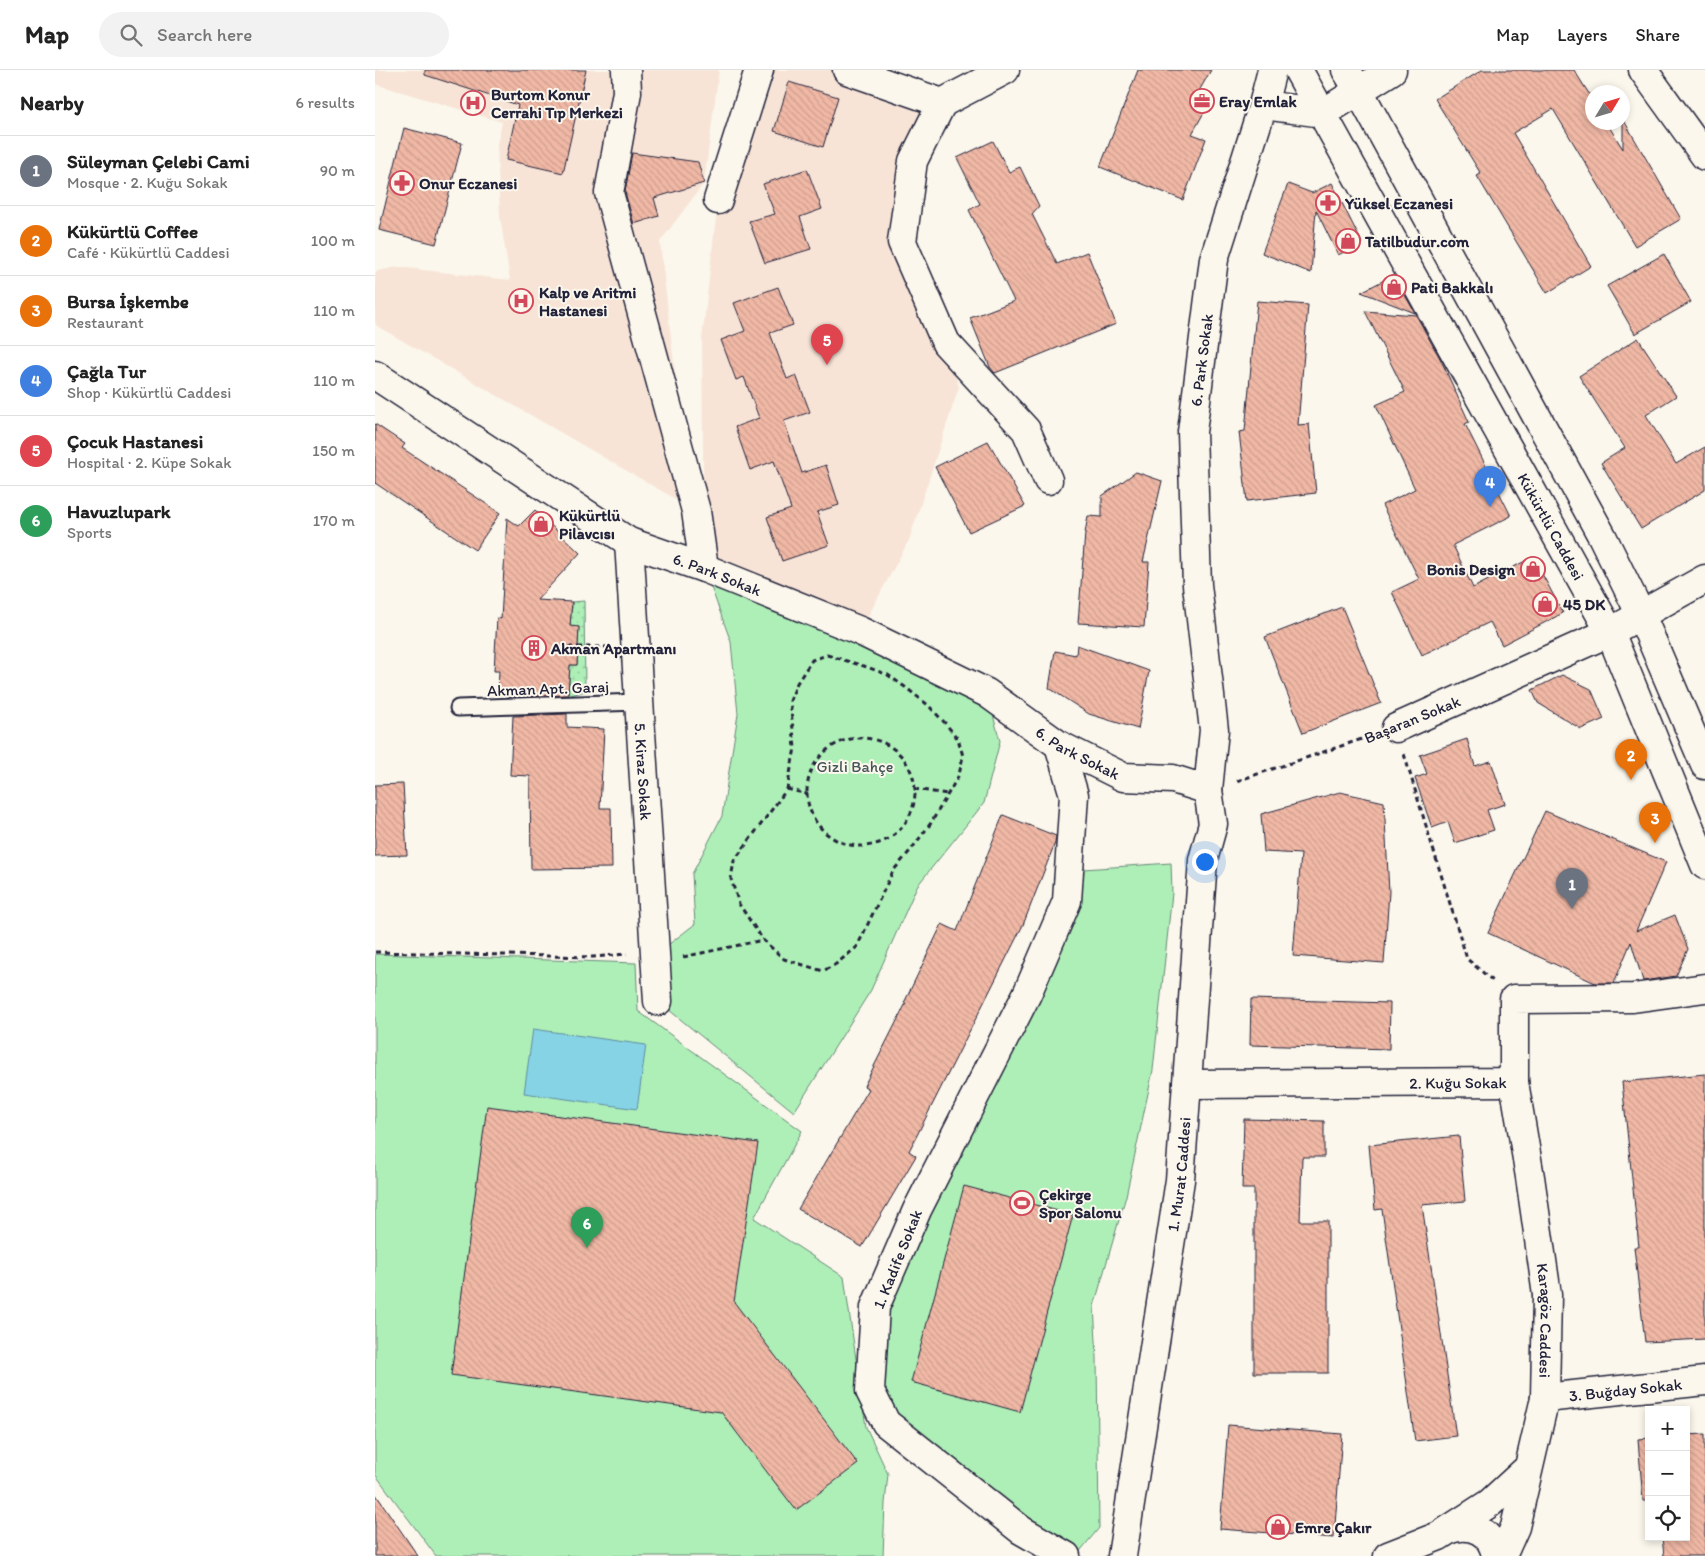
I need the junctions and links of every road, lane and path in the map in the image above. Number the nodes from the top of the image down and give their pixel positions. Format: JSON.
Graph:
{"nodes":[{"id":1,"x":626,"y":70,"type":"edge"},
{"id":2,"x":759,"y":70,"type":"edge"},
{"id":3,"x":847,"y":70,"type":"edge"},
{"id":4,"x":1005,"y":70,"type":"edge"},
{"id":5,"x":1271,"y":70,"type":"edge"},
{"id":6,"x":1298,"y":70,"type":"edge"},
{"id":7,"x":1392,"y":70,"type":"edge"},
{"id":8,"x":1643,"y":70,"type":"edge"},
{"id":9,"x":1353,"y":80,"type":"edge"},
{"id":10,"x":942,"y":104,"type":"junction"},
{"id":11,"x":1263,"y":105,"type":"junction"},
{"id":12,"x":1323,"y":114,"type":"junction"},
{"id":13,"x":1705,"y":156,"type":"edge"},
{"id":14,"x":718,"y":200,"type":"dead end"},
{"id":15,"x":375,"y":375,"type":"edge"},
{"id":16,"x":1047,"y":480,"type":"dead end"},
{"id":17,"x":629,"y":542,"type":"junction"},
{"id":18,"x":704,"y":568,"type":"junction"},
{"id":19,"x":1705,"y":579,"type":"edge"},
{"id":20,"x":1641,"y":615,"type":"junction"},
{"id":21,"x":1610,"y":632,"type":"junction"},
{"id":22,"x":568,"y":647,"type":"dead end"},
{"id":23,"x":584,"y":648,"type":"dead end"},
{"id":24,"x":639,"y":702,"type":"junction"},
{"id":25,"x":458,"y":708,"type":"dead end"},
{"id":26,"x":1396,"y":728,"type":"junction"},
{"id":27,"x":1059,"y":745,"type":"junction"},
{"id":28,"x":1705,"y":765,"type":"edge"},
{"id":29,"x":787,"y":789,"type":"junction"},
{"id":30,"x":914,"y":789,"type":"junction"},
{"id":31,"x":1208,"y":790,"type":"junction"},
{"id":32,"x":807,"y":794,"type":"junction"},
{"id":33,"x":947,"y":794,"type":"junction"},
{"id":34,"x":1705,"y":865,"type":"edge"},
{"id":35,"x":763,"y":940,"type":"junction"},
{"id":36,"x":375,"y":952,"type":"edge"},
{"id":37,"x":655,"y":957,"type":"junction"},
{"id":38,"x":1705,"y":988,"type":"edge"},
{"id":39,"x":1513,"y":999,"type":"junction"},
{"id":40,"x":658,"y":1001,"type":"dead end"},
{"id":41,"x":1513,"y":1082,"type":"junction"},
{"id":42,"x":1187,"y":1084,"type":"junction"},
{"id":43,"x":1705,"y":1381,"type":"edge"},
{"id":44,"x":1545,"y":1398,"type":"junction"},
{"id":45,"x":1527,"y":1469,"type":"junction"},
{"id":46,"x":1439,"y":1540,"type":"edge"},
{"id":47,"x":1066,"y":1556,"type":"edge"},
{"id":48,"x":1122,"y":1556,"type":"edge"},
{"id":49,"x":1388,"y":1556,"type":"edge"},
{"id":50,"x":1496,"y":1556,"type":"edge"},
{"id":51,"x":1502,"y":1556,"type":"edge"}],
"edges":[{"from":1,"to":18,"type":"street"},
{"from":2,"to":14,"type":"street"},
{"from":3,"to":10,"type":"street"},
{"from":4,"to":10,"type":"street"},
{"from":5,"to":11,"type":"street","name":"6. Park Sokak"},
{"from":6,"to":12,"type":"street","name":"Kükürtlü Caddesi"},
{"from":7,"to":9,"type":"street"},
{"from":8,"to":13,"type":"street"},
{"from":9,"to":12,"type":"street"},
{"from":9,"to":20,"type":"street"},
{"from":10,"to":16,"type":"street"},
{"from":11,"to":12,"type":"street"},
{"from":11,"to":31,"type":"street","name":"6. Park Sokak"},
{"from":12,"to":21,"type":"street","name":"Kükürtlü Caddesi"},
{"from":15,"to":17,"type":"street","name":"6. Park Sokak"},
{"from":17,"to":18,"type":"street","name":"6. Park Sokak"},
{"from":17,"to":24,"type":"street","name":"5. Kiraz Sokak"},
{"from":18,"to":27,"type":"street","name":"6. Park Sokak"},
{"from":19,"to":20,"type":"street","name":"Başaran Sokak"},
{"from":20,"to":21,"type":"street","name":"Başaran Sokak"},
{"from":20,"to":28,"type":"street"},
{"from":21,"to":26,"type":"street","name":"Başaran Sokak"},
{"from":21,"to":34,"type":"street","name":"Kükürtlü Caddesi"},
{"from":22,"to":23,"type":"path"},
{"from":24,"to":25,"type":"lane","name":"Akman Apt. Garaj"},
{"from":24,"to":37,"type":"street","name":"5. Kiraz Sokak"},
{"from":26,"to":31,"type":"path","name":"Başaran Sokak"},
{"from":26,"to":39,"type":"path"},
{"from":27,"to":31,"type":"street","name":"6. Park Sokak"},
{"from":27,"to":47,"type":"street","name":"1. Kadife Sokak"},
{"from":29,"to":32,"type":"path"},
{"from":29,"to":33,"type":"path"},
{"from":29,"to":35,"type":"path"},
{"from":30,"to":32,"type":"path"},
{"from":30,"to":32,"type":"path"},
{"from":30,"to":33,"type":"path"},
{"from":31,"to":42,"type":"street","name":"1. Murat Caddesi"},
{"from":33,"to":35,"type":"path"},
{"from":35,"to":37,"type":"path"},
{"from":36,"to":37,"type":"path"},
{"from":37,"to":40,"type":"street","name":"5. Kiraz Sokak"},
{"from":38,"to":39,"type":"street"},
{"from":39,"to":41,"type":"street","name":"2. Kuğu Sokak"},
{"from":41,"to":42,"type":"street","name":"2. Kuğu Sokak"},
{"from":41,"to":44,"type":"street","name":"Karagöz Caddesi"},
{"from":42,"to":48,"type":"street","name":"1. Murat Caddesi"},
{"from":43,"to":44,"type":"street","name":"3. Buğday Sokak"},
{"from":44,"to":45,"type":"street","name":"Karagöz Caddesi"},
{"from":45,"to":46,"type":"street"},
{"from":45,"to":51,"type":"street","name":"Karagöz Caddesi"},
{"from":46,"to":49,"type":"street"},
{"from":46,"to":50,"type":"street"}]}
